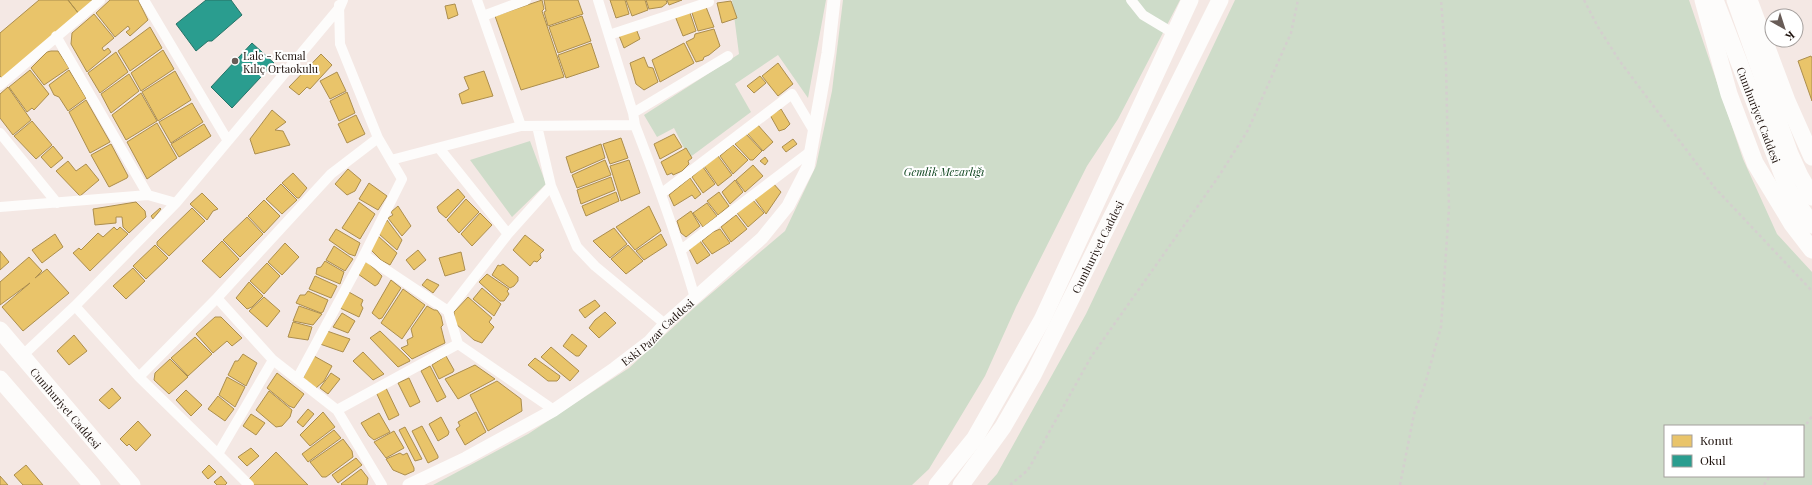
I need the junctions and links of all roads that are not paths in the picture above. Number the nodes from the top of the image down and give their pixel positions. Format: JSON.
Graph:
{"nodes":[{"id":1,"x":100,"y":0,"type":"edge"},
{"id":2,"x":144,"y":0,"type":"edge"},
{"id":3,"x":477,"y":0,"type":"edge"},
{"id":4,"x":526,"y":0,"type":"edge"},
{"id":5,"x":598,"y":0,"type":"edge"},
{"id":6,"x":708,"y":0,"type":"edge"},
{"id":7,"x":834,"y":0,"type":"edge"},
{"id":8,"x":1131,"y":0,"type":"edge"},
{"id":9,"x":1190,"y":0,"type":"edge"},
{"id":10,"x":1220,"y":0,"type":"edge"},
{"id":11,"x":1703,"y":0,"type":"edge"},
{"id":12,"x":1715,"y":0,"type":"edge"},
{"id":13,"x":1735,"y":0,"type":"edge"},
{"id":14,"x":1749,"y":0,"type":"edge"},
{"id":15,"x":340,"y":2,"type":"edge"},
{"id":16,"x":483,"y":16,"type":"junction"},
{"id":17,"x":1173,"y":34,"type":"junction"},
{"id":18,"x":609,"y":35,"type":"junction"},
{"id":19,"x":56,"y":36,"type":"junction"},
{"id":20,"x":728,"y":56,"type":"dead end"},
{"id":21,"x":0,"y":85,"type":"edge"},
{"id":22,"x":633,"y":113,"type":"junction"},
{"id":23,"x":635,"y":125,"type":"junction"},
{"id":24,"x":521,"y":126,"type":"junction"},
{"id":25,"x":537,"y":126,"type":"junction"},
{"id":26,"x":814,"y":131,"type":"junction"},
{"id":27,"x":0,"y":134,"type":"edge"},
{"id":28,"x":378,"y":138,"type":"junction"},
{"id":29,"x":228,"y":141,"type":"junction"},
{"id":30,"x":439,"y":148,"type":"junction"},
{"id":31,"x":811,"y":151,"type":"junction"},
{"id":32,"x":1812,"y":157,"type":"edge"},
{"id":33,"x":392,"y":160,"type":"junction"},
{"id":34,"x":551,"y":186,"type":"junction"},
{"id":35,"x":662,"y":193,"type":"junction"},
{"id":36,"x":148,"y":195,"type":"junction"},
{"id":37,"x":1812,"y":197,"type":"edge"},
{"id":38,"x":56,"y":203,"type":"junction"},
{"id":39,"x":176,"y":203,"type":"junction"},
{"id":40,"x":0,"y":207,"type":"edge"},
{"id":41,"x":1812,"y":226,"type":"edge"},
{"id":42,"x":508,"y":234,"type":"junction"},
{"id":43,"x":681,"y":250,"type":"junction"},
{"id":44,"x":1812,"y":250,"type":"edge"},
{"id":45,"x":364,"y":255,"type":"junction"},
{"id":46,"x":217,"y":298,"type":"junction"},
{"id":47,"x":695,"y":298,"type":"junction"},
{"id":48,"x":75,"y":306,"type":"junction"},
{"id":49,"x":448,"y":310,"type":"junction"},
{"id":50,"x":665,"y":324,"type":"junction"},
{"id":51,"x":0,"y":330,"type":"edge"},
{"id":52,"x":458,"y":344,"type":"junction"},
{"id":53,"x":22,"y":356,"type":"junction"},
{"id":54,"x":273,"y":360,"type":"junction"},
{"id":55,"x":139,"y":377,"type":"junction"},
{"id":56,"x":0,"y":379,"type":"edge"},
{"id":57,"x":297,"y":380,"type":"junction"},
{"id":58,"x":337,"y":410,"type":"junction"},
{"id":59,"x":554,"y":410,"type":"junction"},
{"id":60,"x":218,"y":454,"type":"junction"},
{"id":61,"x":92,"y":485,"type":"edge"},
{"id":62,"x":132,"y":485,"type":"edge"},
{"id":63,"x":249,"y":485,"type":"edge"},
{"id":64,"x":382,"y":485,"type":"edge"},
{"id":65,"x":409,"y":485,"type":"edge"},
{"id":66,"x":937,"y":485,"type":"edge"},
{"id":67,"x":961,"y":485,"type":"edge"}],
"edges":[{"from":1,"to":19,"type":"street"},
{"from":2,"to":29,"type":"street"},
{"from":3,"to":16,"type":"street"},
{"from":4,"to":16,"type":"street"},
{"from":5,"to":18,"type":"street","name":"Eski Pazar Caddesi"},
{"from":6,"to":18,"type":"street"},
{"from":7,"to":26,"type":"street"},
{"from":8,"to":17,"type":"street"},
{"from":9,"to":17,"type":"main road","name":"Cumhuriyet Caddesi"},
{"from":10,"to":67,"type":"main road","name":"Cumhuriyet Caddesi"},
{"from":11,"to":44,"type":"main road"},
{"from":12,"to":41,"type":"main road","name":"Cumhuriyet Caddesi"},
{"from":13,"to":37,"type":"main road","name":"Cumhuriyet Caddesi"},
{"from":14,"to":32,"type":"main road"},
{"from":15,"to":28,"type":"street"},
{"from":15,"to":29,"type":"street"},
{"from":16,"to":24,"type":"street"},
{"from":17,"to":66,"type":"main road","name":"Cumhuriyet Caddesi"},
{"from":18,"to":22,"type":"street","name":"Eski Pazar Caddesi"},
{"from":19,"to":21,"type":"street"},
{"from":19,"to":36,"type":"street"},
{"from":20,"to":22,"type":"street"},
{"from":22,"to":23,"type":"street","name":"Eski Pazar Caddesi"},
{"from":23,"to":25,"type":"street"},
{"from":23,"to":35,"type":"street","name":"Eski Pazar Caddesi"},
{"from":24,"to":25,"type":"street"},
{"from":24,"to":30,"type":"street"},
{"from":25,"to":34,"type":"street"},
{"from":26,"to":31,"type":"street"},
{"from":26,"to":35,"type":"street"},
{"from":27,"to":38,"type":"street"},
{"from":28,"to":33,"type":"street"},
{"from":28,"to":46,"type":"street"},
{"from":29,"to":39,"type":"street"},
{"from":30,"to":33,"type":"street"},
{"from":30,"to":42,"type":"street"},
{"from":31,"to":43,"type":"street"},
{"from":31,"to":47,"type":"street"},
{"from":33,"to":45,"type":"street"},
{"from":34,"to":42,"type":"street"},
{"from":34,"to":50,"type":"street"},
{"from":35,"to":43,"type":"street","name":"Eski Pazar Caddesi"},
{"from":36,"to":38,"type":"street"},
{"from":36,"to":39,"type":"street"},
{"from":38,"to":40,"type":"street"},
{"from":39,"to":48,"type":"street"},
{"from":42,"to":49,"type":"street"},
{"from":43,"to":47,"type":"street","name":"Eski Pazar Caddesi"},
{"from":45,"to":49,"type":"street"},
{"from":45,"to":57,"type":"street"},
{"from":46,"to":54,"type":"street"},
{"from":46,"to":55,"type":"street"},
{"from":47,"to":50,"type":"street","name":"Eski Pazar Caddesi"},
{"from":48,"to":53,"type":"street"},
{"from":48,"to":55,"type":"street"},
{"from":49,"to":52,"type":"street"},
{"from":50,"to":59,"type":"street","name":"Eski Pazar Caddesi"},
{"from":51,"to":53,"type":"main road","name":"Cumhuriyet Caddesi"},
{"from":52,"to":58,"type":"street"},
{"from":52,"to":59,"type":"street"},
{"from":53,"to":62,"type":"main road","name":"Cumhuriyet Caddesi"},
{"from":54,"to":57,"type":"street"},
{"from":54,"to":60,"type":"street"},
{"from":55,"to":60,"type":"street"},
{"from":56,"to":61,"type":"main road"},
{"from":57,"to":58,"type":"street"},
{"from":58,"to":64,"type":"street"},
{"from":59,"to":65,"type":"street","name":"Eski Pazar Caddesi"},
{"from":60,"to":63,"type":"street"}]}
